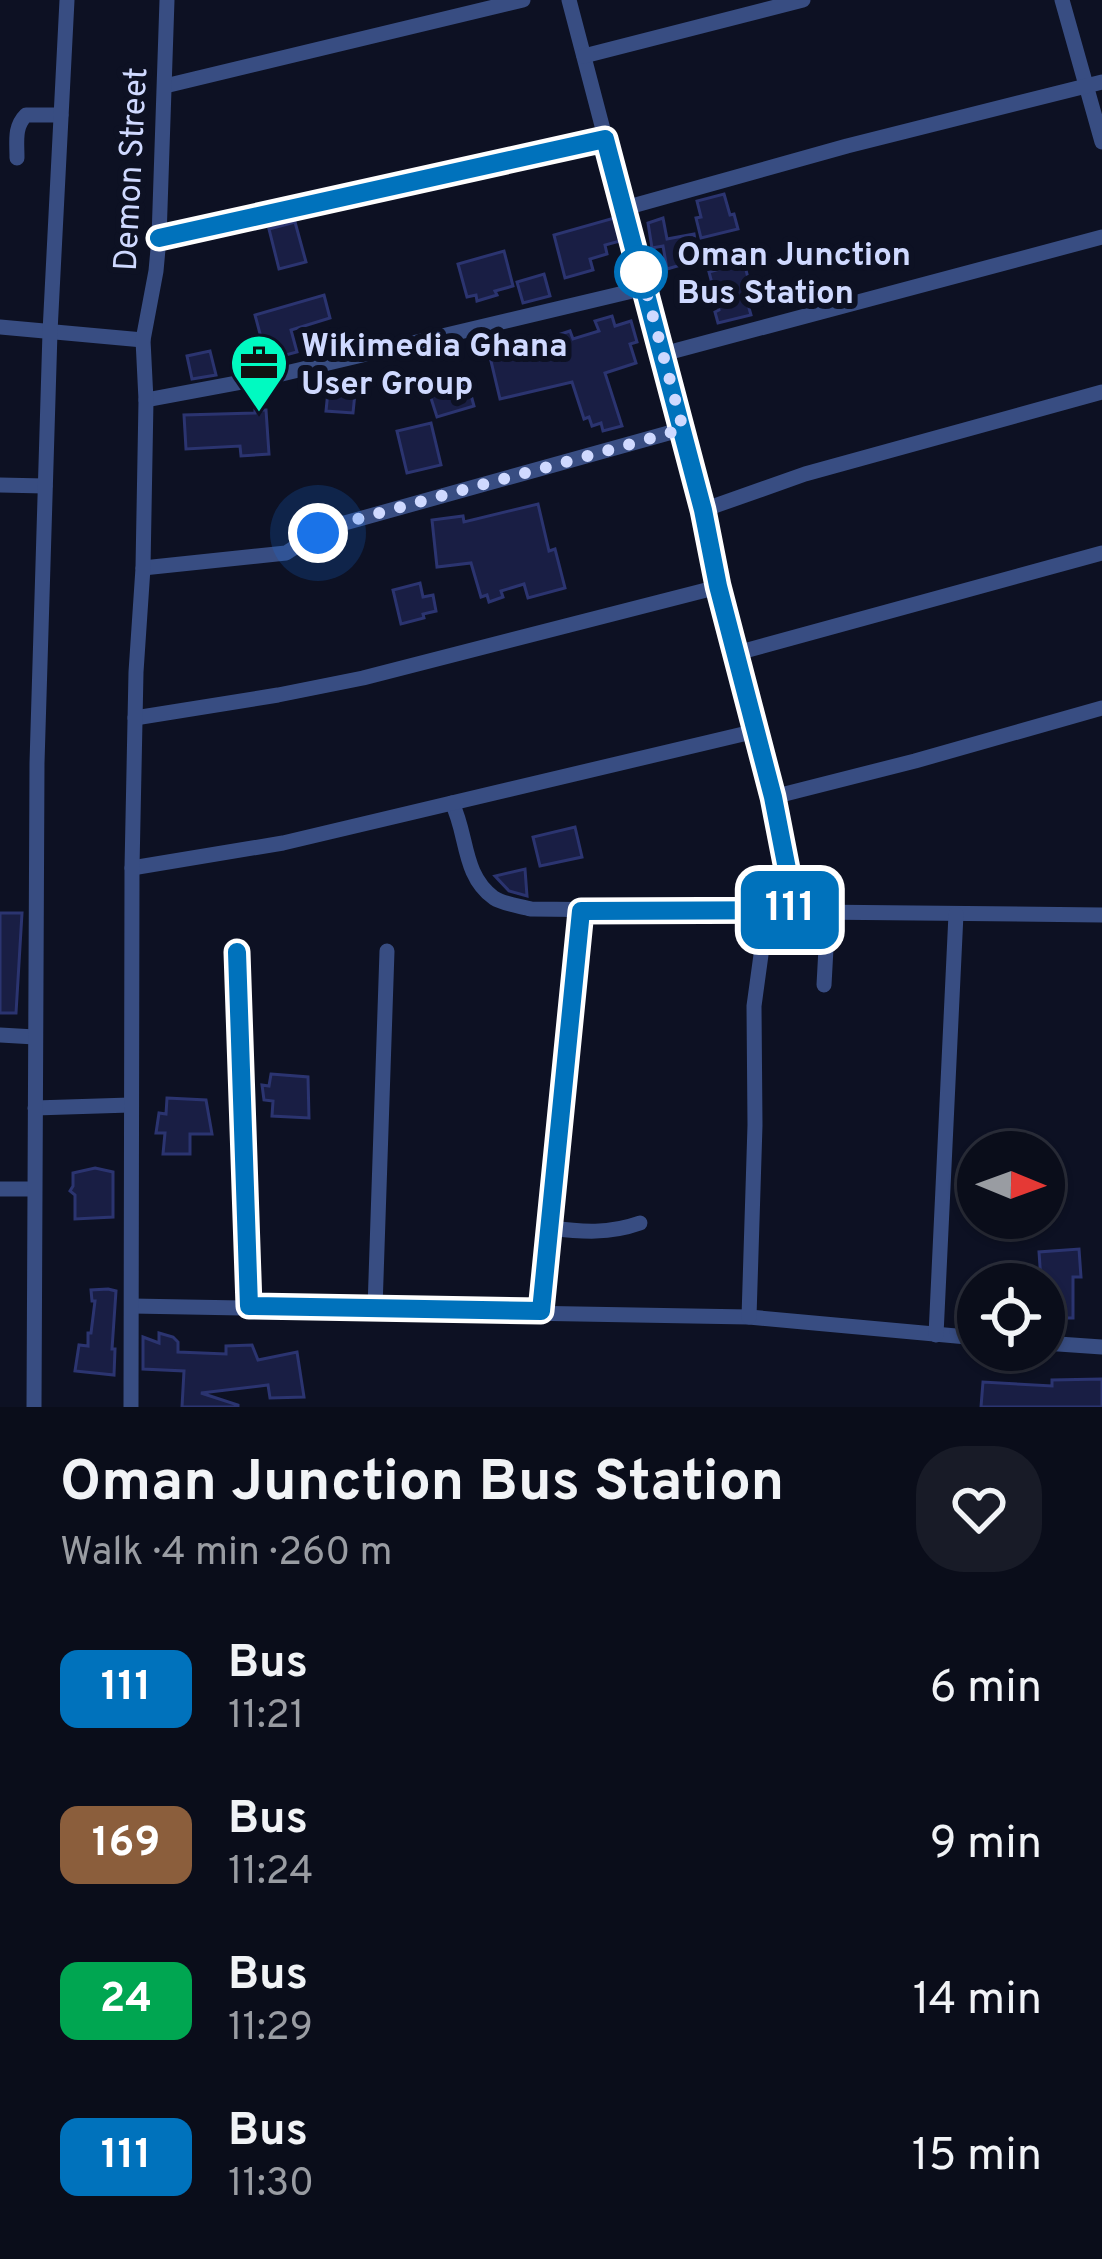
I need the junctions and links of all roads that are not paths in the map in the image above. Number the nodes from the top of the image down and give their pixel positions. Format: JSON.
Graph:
{"nodes":[{"id":1,"x":67,"y":0,"type":"edge"},
{"id":2,"x":167,"y":0,"type":"edge"},
{"id":3,"x":523,"y":0,"type":"edge"},
{"id":4,"x":568,"y":0,"type":"edge"},
{"id":5,"x":803,"y":0,"type":"edge"},
{"id":6,"x":1062,"y":0,"type":"edge"},
{"id":7,"x":584,"y":56,"type":"junction"},
{"id":8,"x":1094,"y":84,"type":"edge"},
{"id":9,"x":165,"y":86,"type":"junction"},
{"id":10,"x":61,"y":115,"type":"junction"},
{"id":11,"x":605,"y":139,"type":"junction"},
{"id":12,"x":1102,"y":142,"type":"edge"},
{"id":13,"x":17,"y":158,"type":"dead end"},
{"id":14,"x":625,"y":208,"type":"junction"},
{"id":15,"x":1102,"y":237,"type":"edge"},
{"id":16,"x":159,"y":238,"type":"junction"},
{"id":17,"x":645,"y":288,"type":"junction"},
{"id":18,"x":0,"y":327,"type":"edge"},
{"id":19,"x":50,"y":332,"type":"junction"},
{"id":20,"x":143,"y":340,"type":"junction"},
{"id":21,"x":662,"y":354,"type":"junction"},
{"id":22,"x":1102,"y":392,"type":"edge"},
{"id":23,"x":146,"y":400,"type":"junction"},
{"id":24,"x":683,"y":429,"type":"junction"},
{"id":25,"x":0,"y":485,"type":"edge"},
{"id":26,"x":45,"y":486,"type":"junction"},
{"id":27,"x":703,"y":510,"type":"junction"},
{"id":28,"x":1102,"y":554,"type":"edge"},
{"id":29,"x":143,"y":568,"type":"junction"},
{"id":30,"x":718,"y":586,"type":"junction"},
{"id":31,"x":737,"y":653,"type":"junction"},
{"id":32,"x":1102,"y":708,"type":"edge"},
{"id":33,"x":135,"y":718,"type":"junction"},
{"id":34,"x":755,"y":731,"type":"junction"},
{"id":35,"x":773,"y":797,"type":"junction"},
{"id":36,"x":452,"y":803,"type":"junction"},
{"id":37,"x":131,"y":868,"type":"junction"},
{"id":38,"x":795,"y":910,"type":"junction"},
{"id":39,"x":581,"y":911,"type":"junction"},
{"id":40,"x":767,"y":911,"type":"junction"},
{"id":41,"x":828,"y":911,"type":"junction"},
{"id":42,"x":956,"y":914,"type":"junction"},
{"id":43,"x":1102,"y":915,"type":"edge"},
{"id":44,"x":387,"y":951,"type":"dead end"},
{"id":45,"x":237,"y":952,"type":"dead end"},
{"id":46,"x":824,"y":985,"type":"dead end"},
{"id":47,"x":0,"y":1035,"type":"edge"},
{"id":48,"x":35,"y":1037,"type":"junction"},
{"id":49,"x":130,"y":1105,"type":"junction"},
{"id":50,"x":34,"y":1108,"type":"junction"},
{"id":51,"x":0,"y":1189,"type":"edge"},
{"id":52,"x":34,"y":1189,"type":"junction"},
{"id":53,"x":640,"y":1223,"type":"dead end"},
{"id":54,"x":550,"y":1228,"type":"junction"},
{"id":55,"x":132,"y":1306,"type":"junction"},
{"id":56,"x":249,"y":1306,"type":"junction"},
{"id":57,"x":375,"y":1308,"type":"junction"},
{"id":58,"x":541,"y":1311,"type":"junction"},
{"id":59,"x":749,"y":1317,"type":"junction"},
{"id":60,"x":936,"y":1335,"type":"junction"},
{"id":61,"x":957,"y":1336,"type":"edge"},
{"id":62,"x":1065,"y":1344,"type":"edge"},
{"id":63,"x":1102,"y":1347,"type":"edge"},
{"id":64,"x":34,"y":1407,"type":"edge"},
{"id":65,"x":131,"y":1407,"type":"edge"}],
"edges":[{"from":1,"to":10,"type":"street"},
{"from":2,"to":9,"type":"street","name":"Demon Street"},
{"from":3,"to":9,"type":"street"},
{"from":4,"to":7,"type":"street"},
{"from":5,"to":7,"type":"street"},
{"from":6,"to":8,"type":"street"},
{"from":7,"to":11,"type":"street"},
{"from":8,"to":12,"type":"street"},
{"from":8,"to":14,"type":"street"},
{"from":9,"to":16,"type":"street","name":"Demon Street"},
{"from":10,"to":13,"type":"street"},
{"from":10,"to":19,"type":"street"},
{"from":11,"to":14,"type":"street"},
{"from":11,"to":16,"type":"street"},
{"from":14,"to":17,"type":"street"},
{"from":15,"to":21,"type":"street"},
{"from":16,"to":20,"type":"street","name":"Demon Street"},
{"from":17,"to":21,"type":"street"},
{"from":17,"to":23,"type":"street"},
{"from":18,"to":19,"type":"street"},
{"from":19,"to":20,"type":"street"},
{"from":19,"to":26,"type":"street"},
{"from":20,"to":23,"type":"street","name":"Demon Street"},
{"from":21,"to":24,"type":"street"},
{"from":22,"to":27,"type":"street"},
{"from":23,"to":29,"type":"street","name":"Demon Street"},
{"from":24,"to":27,"type":"street"},
{"from":24,"to":29,"type":"street"},
{"from":25,"to":26,"type":"street"},
{"from":26,"to":48,"type":"street"},
{"from":27,"to":30,"type":"street"},
{"from":28,"to":31,"type":"street"},
{"from":29,"to":33,"type":"street","name":"Demon Street"},
{"from":30,"to":31,"type":"street"},
{"from":30,"to":33,"type":"street"},
{"from":31,"to":34,"type":"street"},
{"from":32,"to":35,"type":"street"},
{"from":33,"to":37,"type":"street","name":"Demon Street"},
{"from":34,"to":35,"type":"street"},
{"from":34,"to":36,"type":"street"},
{"from":35,"to":38,"type":"street"},
{"from":36,"to":37,"type":"street"},
{"from":36,"to":39,"type":"street"},
{"from":37,"to":49,"type":"street","name":"Demon Street"},
{"from":38,"to":40,"type":"street"},
{"from":38,"to":41,"type":"street"},
{"from":39,"to":40,"type":"street"},
{"from":39,"to":54,"type":"street"},
{"from":40,"to":59,"type":"street"},
{"from":41,"to":42,"type":"street"},
{"from":41,"to":46,"type":"street"},
{"from":42,"to":43,"type":"street"},
{"from":42,"to":60,"type":"street"},
{"from":44,"to":57,"type":"street"},
{"from":45,"to":56,"type":"street"},
{"from":47,"to":48,"type":"street"},
{"from":48,"to":50,"type":"street"},
{"from":49,"to":50,"type":"street"},
{"from":49,"to":55,"type":"street","name":"Demon Street"},
{"from":50,"to":52,"type":"street"},
{"from":51,"to":52,"type":"street"},
{"from":52,"to":64,"type":"street"},
{"from":53,"to":54,"type":"street"},
{"from":54,"to":58,"type":"street"},
{"from":55,"to":56,"type":"street"},
{"from":55,"to":65,"type":"street","name":"Demon Street"},
{"from":56,"to":57,"type":"street"},
{"from":57,"to":58,"type":"street"},
{"from":58,"to":59,"type":"street"},
{"from":59,"to":60,"type":"street"},
{"from":60,"to":61,"type":"street"},
{"from":62,"to":63,"type":"street"}]}
